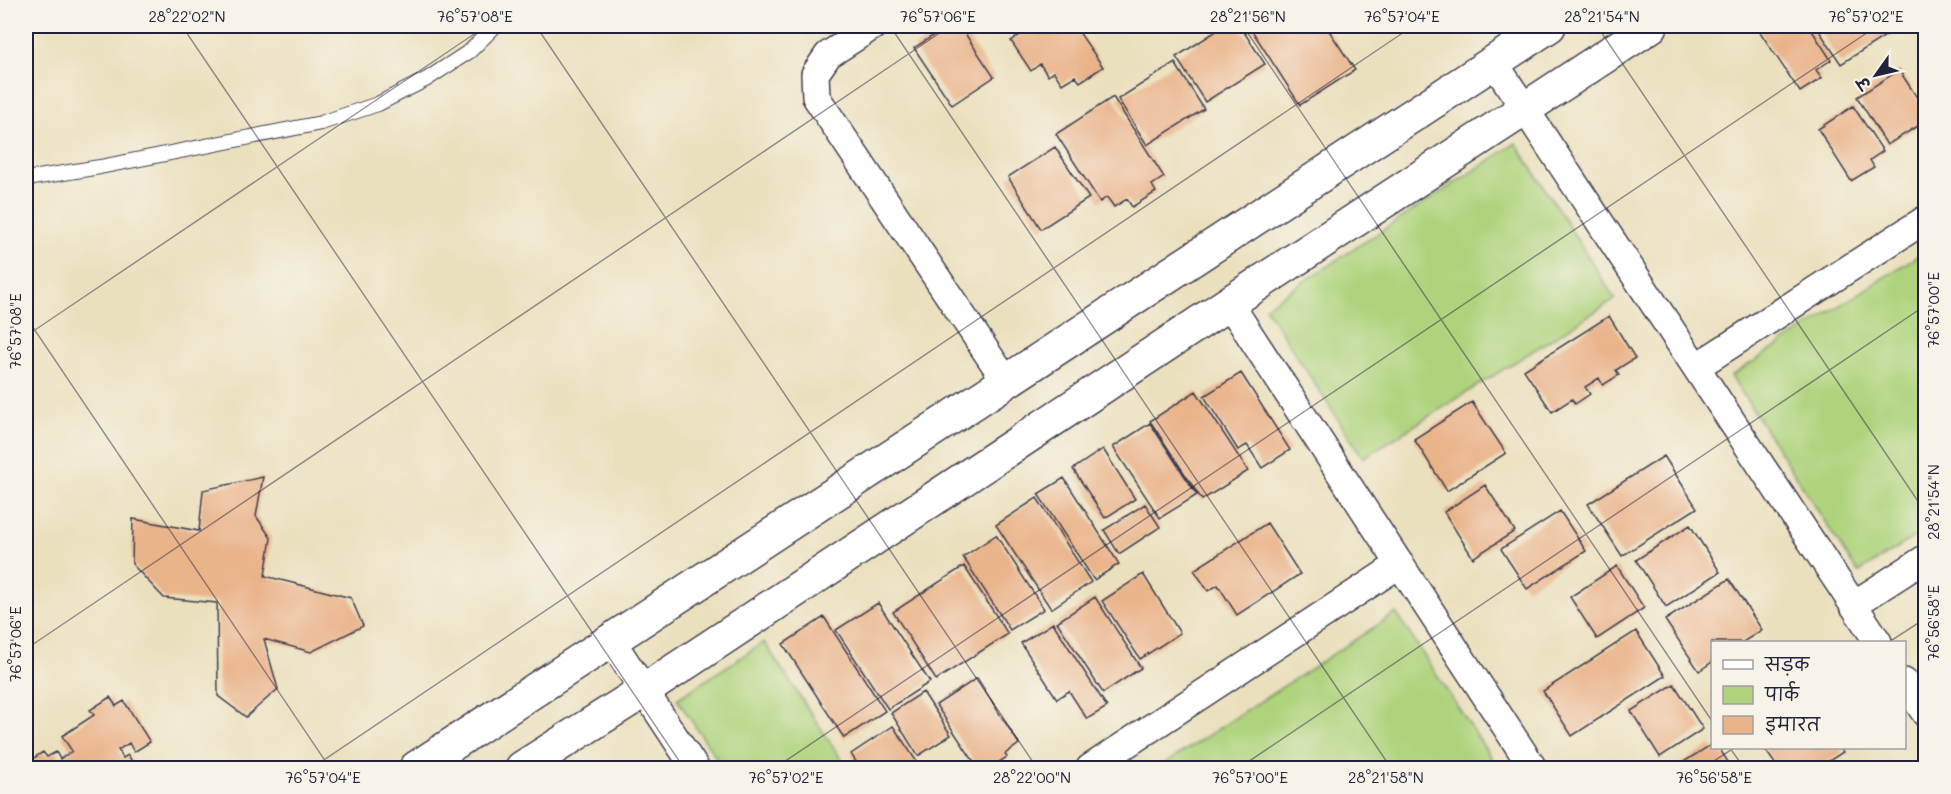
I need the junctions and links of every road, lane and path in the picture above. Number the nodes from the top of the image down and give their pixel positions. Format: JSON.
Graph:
{"nodes":[{"id":1,"x":495,"y":26,"type":"edge"},
{"id":2,"x":873,"y":26,"type":"edge"},
{"id":3,"x":1548,"y":26,"type":"edge"},
{"id":4,"x":1651,"y":26,"type":"edge"},
{"id":5,"x":1493,"y":61,"type":"junction"},
{"id":6,"x":1525,"y":108,"type":"junction"},
{"id":7,"x":26,"y":180,"type":"edge"},
{"id":8,"x":1926,"y":219,"type":"edge"},
{"id":9,"x":1229,"y":303,"type":"junction"},
{"id":10,"x":1696,"y":366,"type":"junction"},
{"id":11,"x":1006,"y":381,"type":"junction"},
{"id":12,"x":1926,"y":558,"type":"edge"},
{"id":13,"x":1400,"y":564,"type":"junction"},
{"id":14,"x":1853,"y":605,"type":"junction"},
{"id":15,"x":611,"y":640,"type":"junction"},
{"id":16,"x":1877,"y":641,"type":"edge"},
{"id":17,"x":1906,"y":684,"type":"edge"},
{"id":18,"x":645,"y":690,"type":"junction"},
{"id":19,"x":1926,"y":714,"type":"edge"},
{"id":20,"x":416,"y":768,"type":"edge"},
{"id":21,"x":522,"y":768,"type":"edge"},
{"id":22,"x":695,"y":768,"type":"edge"},
{"id":23,"x":1090,"y":768,"type":"edge"},
{"id":24,"x":1533,"y":768,"type":"edge"}],
"edges":[{"from":1,"to":7,"type":"lane"},
{"from":2,"to":11,"type":"street"},
{"from":3,"to":5,"type":"street"},
{"from":4,"to":6,"type":"street"},
{"from":5,"to":6,"type":"street"},
{"from":5,"to":11,"type":"street"},
{"from":6,"to":9,"type":"street"},
{"from":6,"to":10,"type":"street"},
{"from":8,"to":10,"type":"street"},
{"from":9,"to":13,"type":"street"},
{"from":9,"to":18,"type":"street"},
{"from":10,"to":14,"type":"street"},
{"from":11,"to":15,"type":"street"},
{"from":12,"to":14,"type":"street"},
{"from":13,"to":23,"type":"street"},
{"from":13,"to":24,"type":"street"},
{"from":14,"to":16,"type":"street"},
{"from":15,"to":18,"type":"street"},
{"from":15,"to":20,"type":"street"},
{"from":17,"to":19,"type":"street"},
{"from":18,"to":21,"type":"street"},
{"from":18,"to":22,"type":"street"}]}
